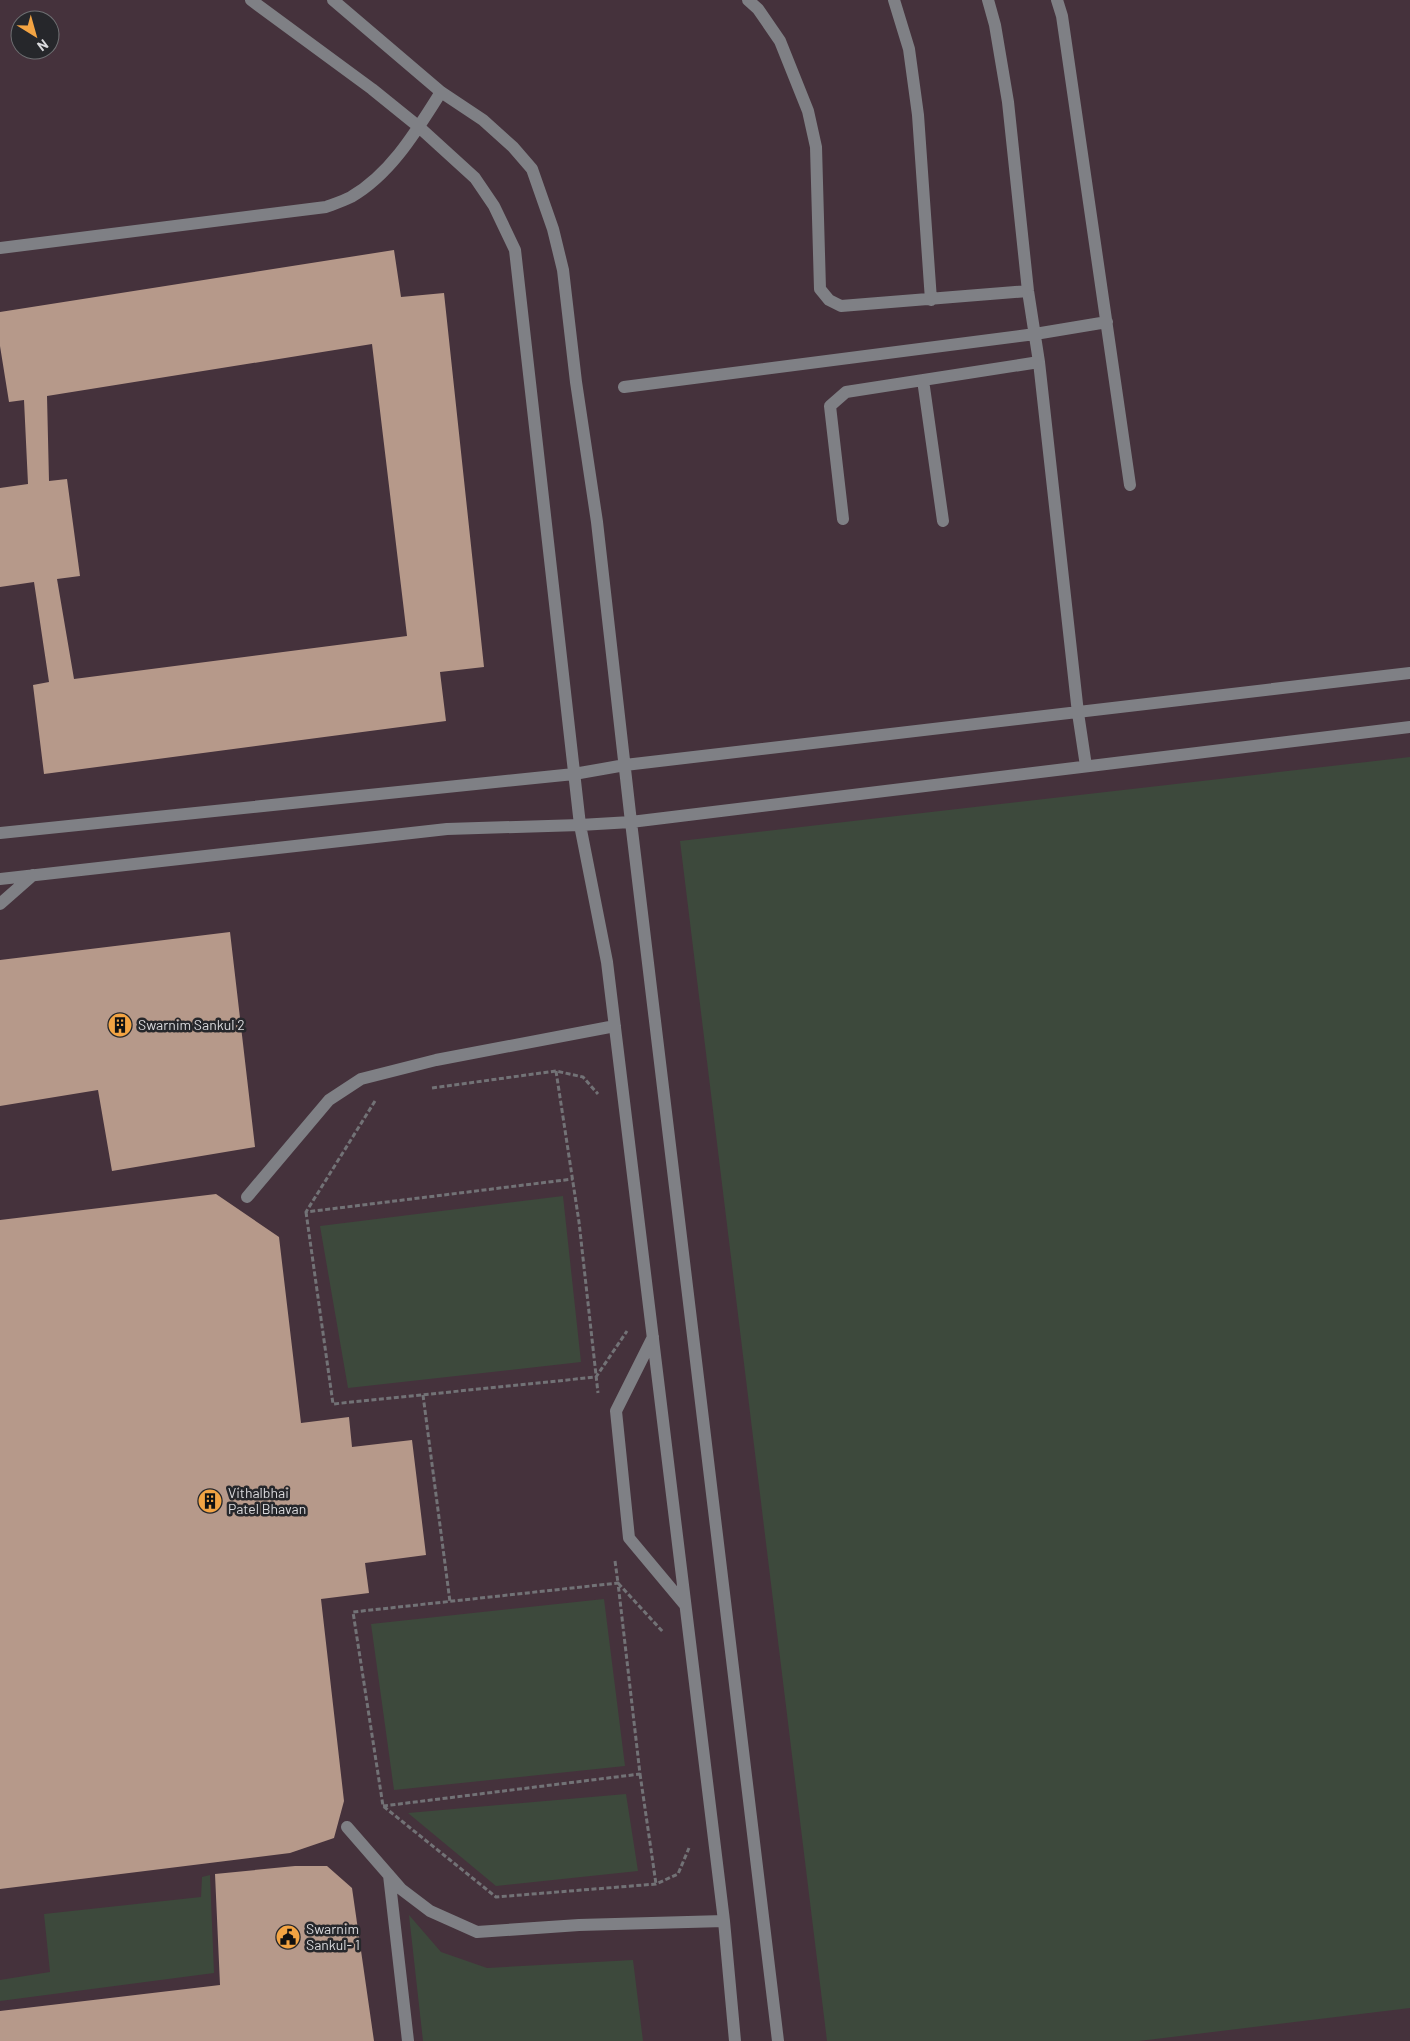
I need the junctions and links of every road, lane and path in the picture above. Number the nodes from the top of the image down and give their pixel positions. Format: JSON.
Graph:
{"nodes":[{"id":1,"x":251,"y":0,"type":"edge"},
{"id":2,"x":332,"y":0,"type":"edge"},
{"id":3,"x":748,"y":0,"type":"edge"},
{"id":4,"x":894,"y":0,"type":"edge"},
{"id":5,"x":988,"y":0,"type":"edge"},
{"id":6,"x":1057,"y":0,"type":"edge"},
{"id":7,"x":441,"y":92,"type":"junction"},
{"id":8,"x":419,"y":127,"type":"junction"},
{"id":9,"x":0,"y":248,"type":"edge"},
{"id":10,"x":1028,"y":291,"type":"junction"},
{"id":11,"x":931,"y":300,"type":"junction"},
{"id":12,"x":1107,"y":322,"type":"junction"},
{"id":13,"x":1035,"y":334,"type":"junction"},
{"id":14,"x":1039,"y":362,"type":"junction"},
{"id":15,"x":923,"y":380,"type":"junction"},
{"id":16,"x":624,"y":387,"type":"dead end"},
{"id":17,"x":1130,"y":485,"type":"dead end"},
{"id":18,"x":843,"y":519,"type":"dead end"},
{"id":19,"x":943,"y":521,"type":"dead end"},
{"id":20,"x":1410,"y":673,"type":"edge"},
{"id":21,"x":1078,"y":713,"type":"junction"},
{"id":22,"x":1410,"y":727,"type":"edge"},
{"id":23,"x":625,"y":766,"type":"junction"},
{"id":24,"x":1086,"y":766,"type":"junction"},
{"id":25,"x":574,"y":774,"type":"junction"},
{"id":26,"x":631,"y":822,"type":"junction"},
{"id":27,"x":580,"y":825,"type":"junction"},
{"id":28,"x":0,"y":833,"type":"edge"},
{"id":29,"x":33,"y":875,"type":"junction"},
{"id":30,"x":0,"y":879,"type":"edge"},
{"id":31,"x":0,"y":904,"type":"edge"},
{"id":32,"x":615,"y":1026,"type":"junction"},
{"id":33,"x":423,"y":1089,"type":"dead end"},
{"id":34,"x":379,"y":1094,"type":"dead end"},
{"id":35,"x":573,"y":1179,"type":"junction"},
{"id":36,"x":247,"y":1197,"type":"dead end"},
{"id":37,"x":306,"y":1212,"type":"junction"},
{"id":38,"x":653,"y":1336,"type":"junction"},
{"id":39,"x":596,"y":1377,"type":"junction"},
{"id":40,"x":423,"y":1395,"type":"junction"},
{"id":41,"x":598,"y":1396,"type":"dead end"},
{"id":42,"x":614,"y":1553,"type":"dead end"},
{"id":43,"x":618,"y":1583,"type":"junction"},
{"id":44,"x":450,"y":1602,"type":"junction"},
{"id":45,"x":685,"y":1605,"type":"junction"},
{"id":46,"x":668,"y":1637,"type":"dead end"},
{"id":47,"x":640,"y":1774,"type":"junction"},
{"id":48,"x":383,"y":1806,"type":"junction"},
{"id":49,"x":347,"y":1827,"type":"dead end"},
{"id":50,"x":691,"y":1844,"type":"dead end"},
{"id":51,"x":389,"y":1876,"type":"junction"},
{"id":52,"x":656,"y":1884,"type":"junction"},
{"id":53,"x":724,"y":1921,"type":"junction"},
{"id":54,"x":408,"y":2041,"type":"edge"},
{"id":55,"x":734,"y":2041,"type":"edge"},
{"id":56,"x":778,"y":2041,"type":"edge"}],
"edges":[{"from":1,"to":8,"type":"lane"},
{"from":2,"to":7,"type":"lane"},
{"from":3,"to":11,"type":"lane"},
{"from":4,"to":11,"type":"lane"},
{"from":5,"to":10,"type":"lane"},
{"from":6,"to":12,"type":"lane"},
{"from":7,"to":8,"type":"lane"},
{"from":7,"to":23,"type":"lane"},
{"from":8,"to":9,"type":"lane"},
{"from":8,"to":25,"type":"lane"},
{"from":10,"to":11,"type":"lane"},
{"from":10,"to":13,"type":"lane"},
{"from":12,"to":13,"type":"lane"},
{"from":12,"to":17,"type":"lane"},
{"from":13,"to":14,"type":"lane"},
{"from":13,"to":16,"type":"lane"},
{"from":14,"to":15,"type":"lane"},
{"from":14,"to":21,"type":"lane"},
{"from":15,"to":18,"type":"lane"},
{"from":15,"to":19,"type":"lane"},
{"from":20,"to":21,"type":"lane"},
{"from":21,"to":23,"type":"lane"},
{"from":21,"to":24,"type":"lane"},
{"from":22,"to":24,"type":"lane"},
{"from":23,"to":25,"type":"lane"},
{"from":23,"to":26,"type":"lane"},
{"from":24,"to":26,"type":"lane"},
{"from":25,"to":27,"type":"lane"},
{"from":25,"to":28,"type":"lane"},
{"from":26,"to":27,"type":"lane"},
{"from":26,"to":56,"type":"lane"},
{"from":27,"to":29,"type":"lane"},
{"from":27,"to":32,"type":"lane"},
{"from":29,"to":30,"type":"lane"},
{"from":29,"to":31,"type":"lane"},
{"from":32,"to":36,"type":"lane"},
{"from":32,"to":38,"type":"lane"},
{"from":33,"to":35,"type":"path"},
{"from":34,"to":37,"type":"path"},
{"from":35,"to":37,"type":"path"},
{"from":35,"to":39,"type":"path"},
{"from":37,"to":40,"type":"path"},
{"from":38,"to":45,"type":"lane"},
{"from":38,"to":45,"type":"lane"},
{"from":39,"to":40,"type":"path"},
{"from":39,"to":41,"type":"path"},
{"from":40,"to":44,"type":"path"},
{"from":42,"to":43,"type":"path"},
{"from":43,"to":44,"type":"path"},
{"from":43,"to":46,"type":"path"},
{"from":43,"to":47,"type":"path"},
{"from":44,"to":48,"type":"path"},
{"from":45,"to":53,"type":"lane"},
{"from":47,"to":48,"type":"path"},
{"from":47,"to":52,"type":"path"},
{"from":48,"to":52,"type":"path"},
{"from":49,"to":51,"type":"lane"},
{"from":50,"to":52,"type":"path"},
{"from":51,"to":53,"type":"lane"},
{"from":51,"to":54,"type":"lane"},
{"from":53,"to":55,"type":"lane"}]}
